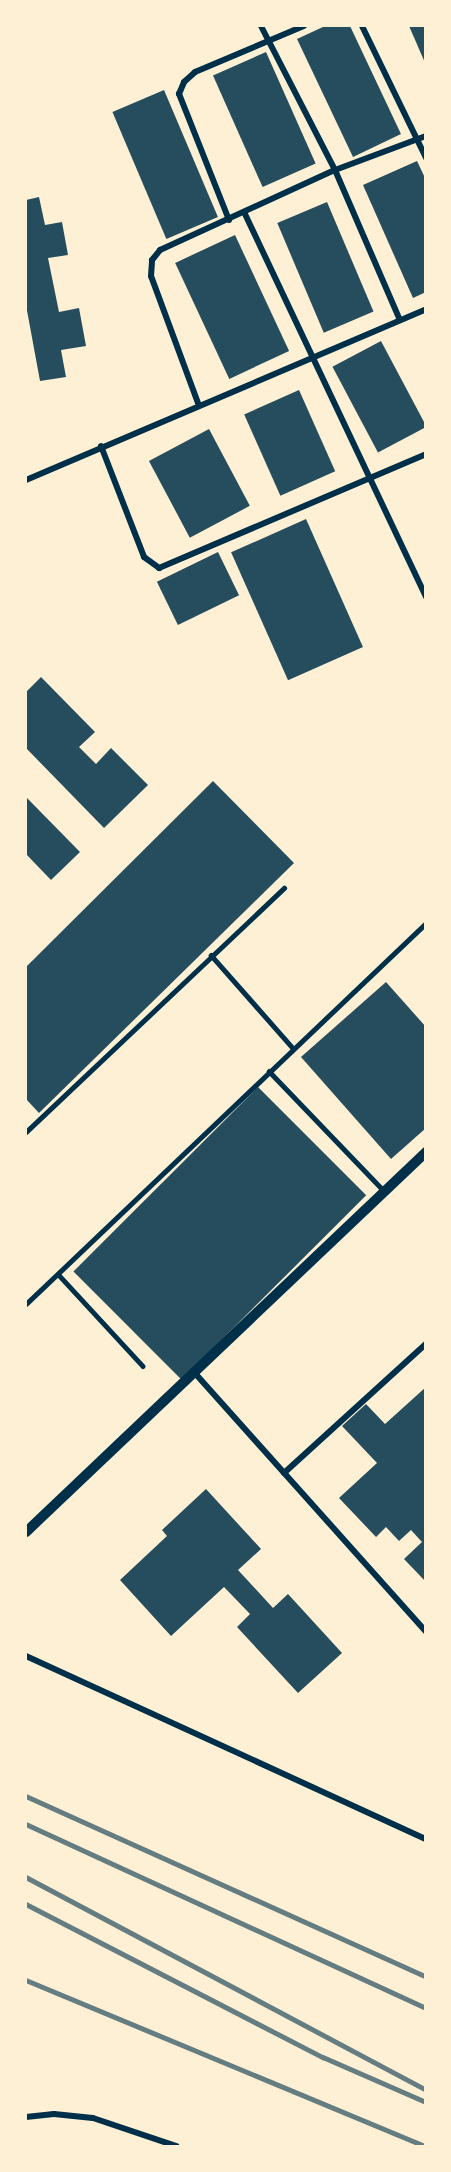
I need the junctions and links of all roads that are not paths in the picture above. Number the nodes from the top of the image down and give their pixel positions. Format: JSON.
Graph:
{"nodes":[{"id":1,"x":261,"y":26,"type":"edge"},
{"id":2,"x":304,"y":26,"type":"edge"},
{"id":3,"x":362,"y":26,"type":"edge"},
{"id":4,"x":268,"y":39,"type":"junction"},
{"id":5,"x":426,"y":136,"type":"edge"},
{"id":6,"x":417,"y":139,"type":"junction"},
{"id":7,"x":426,"y":158,"type":"edge"},
{"id":8,"x":335,"y":170,"type":"junction"},
{"id":9,"x":245,"y":214,"type":"junction"},
{"id":10,"x":229,"y":220,"type":"junction"},
{"id":11,"x":426,"y":309,"type":"edge"},
{"id":12,"x":400,"y":320,"type":"junction"},
{"id":13,"x":311,"y":359,"type":"junction"},
{"id":14,"x":198,"y":403,"type":"junction"},
{"id":15,"x":100,"y":446,"type":"junction"},
{"id":16,"x":426,"y":454,"type":"edge"},
{"id":17,"x":26,"y":480,"type":"edge"},
{"id":18,"x":368,"y":480,"type":"junction"},
{"id":19,"x":426,"y":597,"type":"edge"},
{"id":20,"x":284,"y":888,"type":"dead end"},
{"id":21,"x":425,"y":924,"type":"edge"},
{"id":22,"x":211,"y":956,"type":"junction"},
{"id":23,"x":293,"y":1048,"type":"junction"},
{"id":24,"x":269,"y":1071,"type":"junction"},
{"id":25,"x":26,"y":1132,"type":"edge"},
{"id":26,"x":426,"y":1152,"type":"edge"},
{"id":27,"x":384,"y":1191,"type":"junction"},
{"id":28,"x":58,"y":1274,"type":"junction"},
{"id":29,"x":26,"y":1304,"type":"edge"},
{"id":30,"x":426,"y":1344,"type":"edge"},
{"id":31,"x":143,"y":1366,"type":"dead end"},
{"id":32,"x":193,"y":1371,"type":"junction"},
{"id":33,"x":284,"y":1473,"type":"junction"},
{"id":34,"x":26,"y":1532,"type":"edge"},
{"id":35,"x":426,"y":1632,"type":"edge"},
{"id":36,"x":26,"y":1656,"type":"edge"},
{"id":37,"x":426,"y":1839,"type":"edge"},
{"id":38,"x":26,"y":2117,"type":"edge"},
{"id":39,"x":176,"y":2146,"type":"edge"}],
"edges":[{"from":1,"to":4,"type":"street"},
{"from":2,"to":4,"type":"street"},
{"from":3,"to":6,"type":"street"},
{"from":4,"to":8,"type":"street"},
{"from":4,"to":10,"type":"street"},
{"from":5,"to":6,"type":"street"},
{"from":6,"to":7,"type":"street"},
{"from":6,"to":8,"type":"street"},
{"from":8,"to":9,"type":"street"},
{"from":8,"to":12,"type":"street"},
{"from":9,"to":10,"type":"street"},
{"from":9,"to":13,"type":"street"},
{"from":10,"to":14,"type":"street"},
{"from":11,"to":12,"type":"street"},
{"from":12,"to":13,"type":"street"},
{"from":13,"to":14,"type":"street"},
{"from":13,"to":18,"type":"street"},
{"from":14,"to":15,"type":"street"},
{"from":15,"to":17,"type":"street"},
{"from":15,"to":18,"type":"street"},
{"from":16,"to":18,"type":"street"},
{"from":18,"to":19,"type":"street"},
{"from":20,"to":22,"type":"lane"},
{"from":21,"to":23,"type":"lane"},
{"from":22,"to":23,"type":"lane"},
{"from":22,"to":25,"type":"lane"},
{"from":23,"to":24,"type":"lane"},
{"from":24,"to":27,"type":"lane"},
{"from":24,"to":28,"type":"lane"},
{"from":26,"to":27,"type":"street"},
{"from":27,"to":32,"type":"street"},
{"from":28,"to":29,"type":"lane"},
{"from":28,"to":31,"type":"lane"},
{"from":30,"to":33,"type":"street"},
{"from":32,"to":33,"type":"street"},
{"from":32,"to":34,"type":"street"},
{"from":33,"to":35,"type":"street"},
{"from":36,"to":37,"type":"street"},
{"from":38,"to":39,"type":"street"}]}
